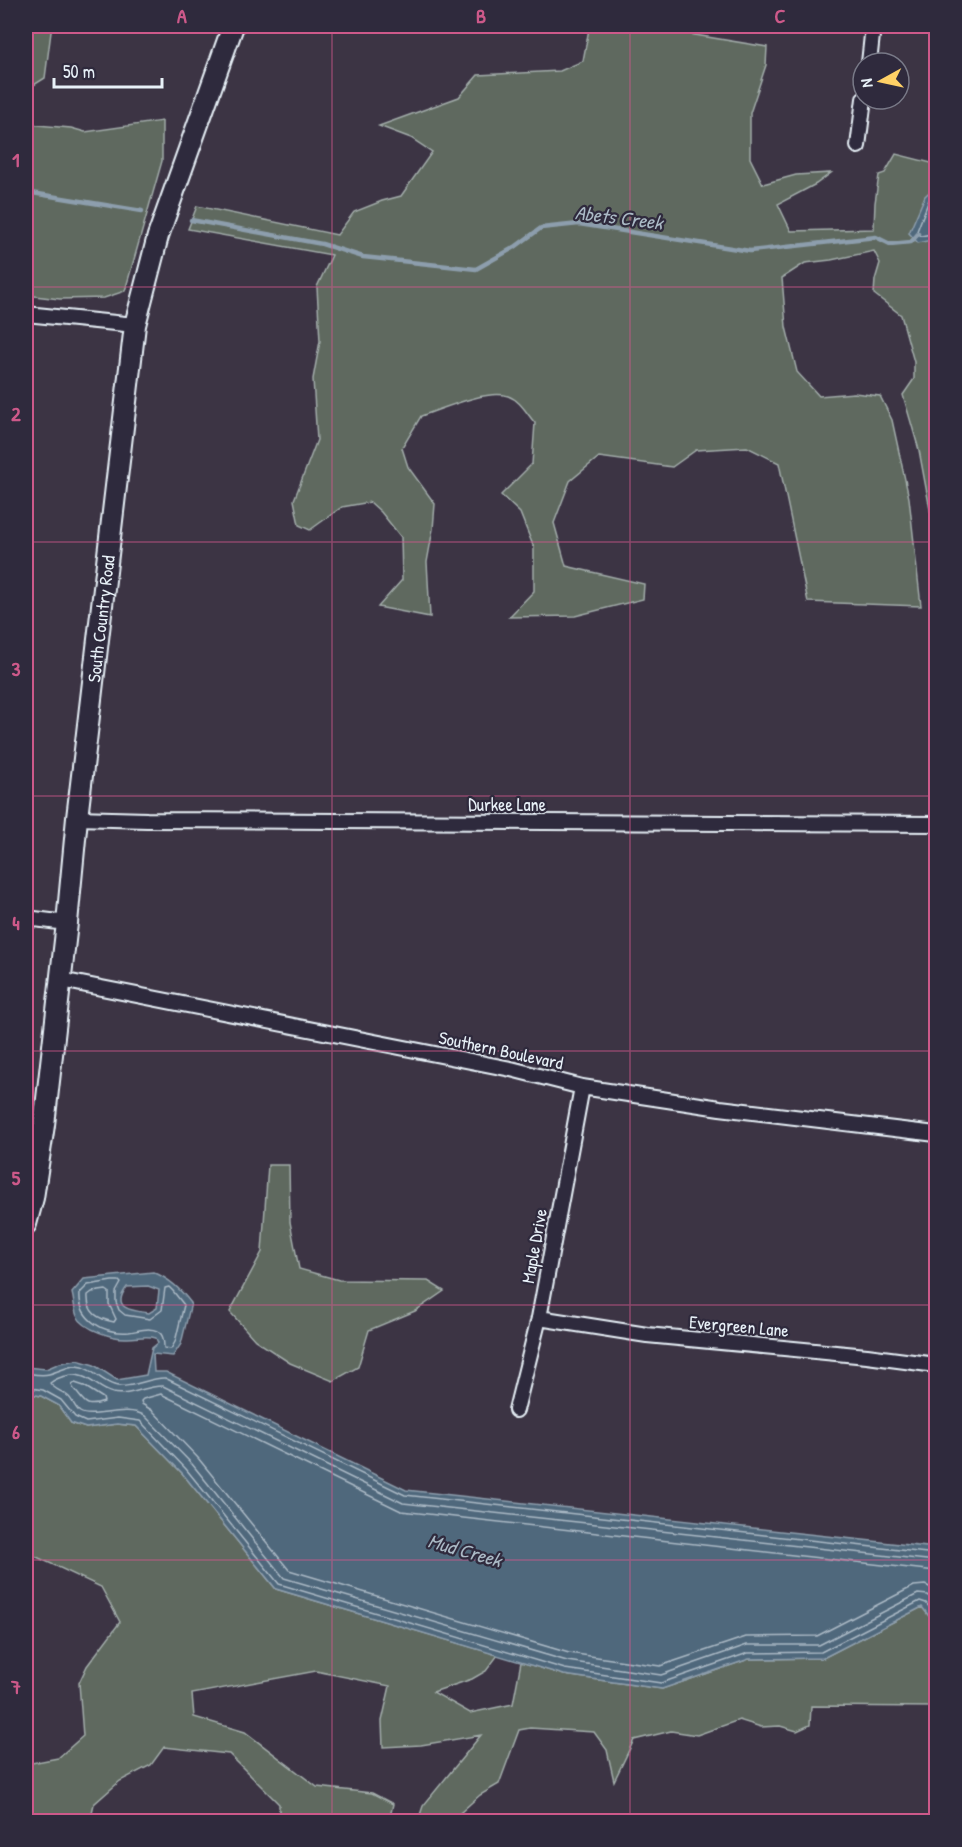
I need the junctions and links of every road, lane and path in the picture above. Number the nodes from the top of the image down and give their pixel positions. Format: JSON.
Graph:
{"nodes":[{"id":1,"x":234,"y":26,"type":"edge"},
{"id":2,"x":873,"y":26,"type":"edge"},
{"id":3,"x":870,"y":51,"type":"edge"},
{"id":4,"x":862,"y":111,"type":"edge"},
{"id":5,"x":858,"y":146,"type":"dead end"},
{"id":6,"x":26,"y":314,"type":"edge"},
{"id":7,"x":135,"y":325,"type":"junction"},
{"id":8,"x":77,"y":819,"type":"junction"},
{"id":9,"x":936,"y":824,"type":"edge"},
{"id":10,"x":26,"y":918,"type":"edge"},
{"id":11,"x":67,"y":922,"type":"junction"},
{"id":12,"x":61,"y":980,"type":"junction"},
{"id":13,"x":582,"y":1087,"type":"junction"},
{"id":14,"x":936,"y":1134,"type":"edge"},
{"id":15,"x":26,"y":1224,"type":"edge"},
{"id":16,"x":539,"y":1318,"type":"junction"},
{"id":17,"x":936,"y":1365,"type":"edge"},
{"id":18,"x":516,"y":1410,"type":"dead end"}],
"edges":[{"from":1,"to":7,"type":"main road","name":"South Country Road"},
{"from":2,"to":3,"type":"street"},
{"from":4,"to":5,"type":"street"},
{"from":6,"to":7,"type":"street"},
{"from":7,"to":8,"type":"main road","name":"South Country Road"},
{"from":8,"to":9,"type":"street","name":"Durkee Lane"},
{"from":8,"to":11,"type":"main road","name":"South Country Road"},
{"from":10,"to":11,"type":"street"},
{"from":11,"to":12,"type":"main road","name":"South Country Road"},
{"from":12,"to":13,"type":"street","name":"Southern Boulevard"},
{"from":12,"to":15,"type":"main road","name":"South Country Road"},
{"from":13,"to":14,"type":"street","name":"Southern Boulevard"},
{"from":13,"to":16,"type":"street","name":"Maple Drive"},
{"from":16,"to":17,"type":"street","name":"Evergreen Lane"},
{"from":16,"to":18,"type":"street","name":"Maple Drive"}]}
